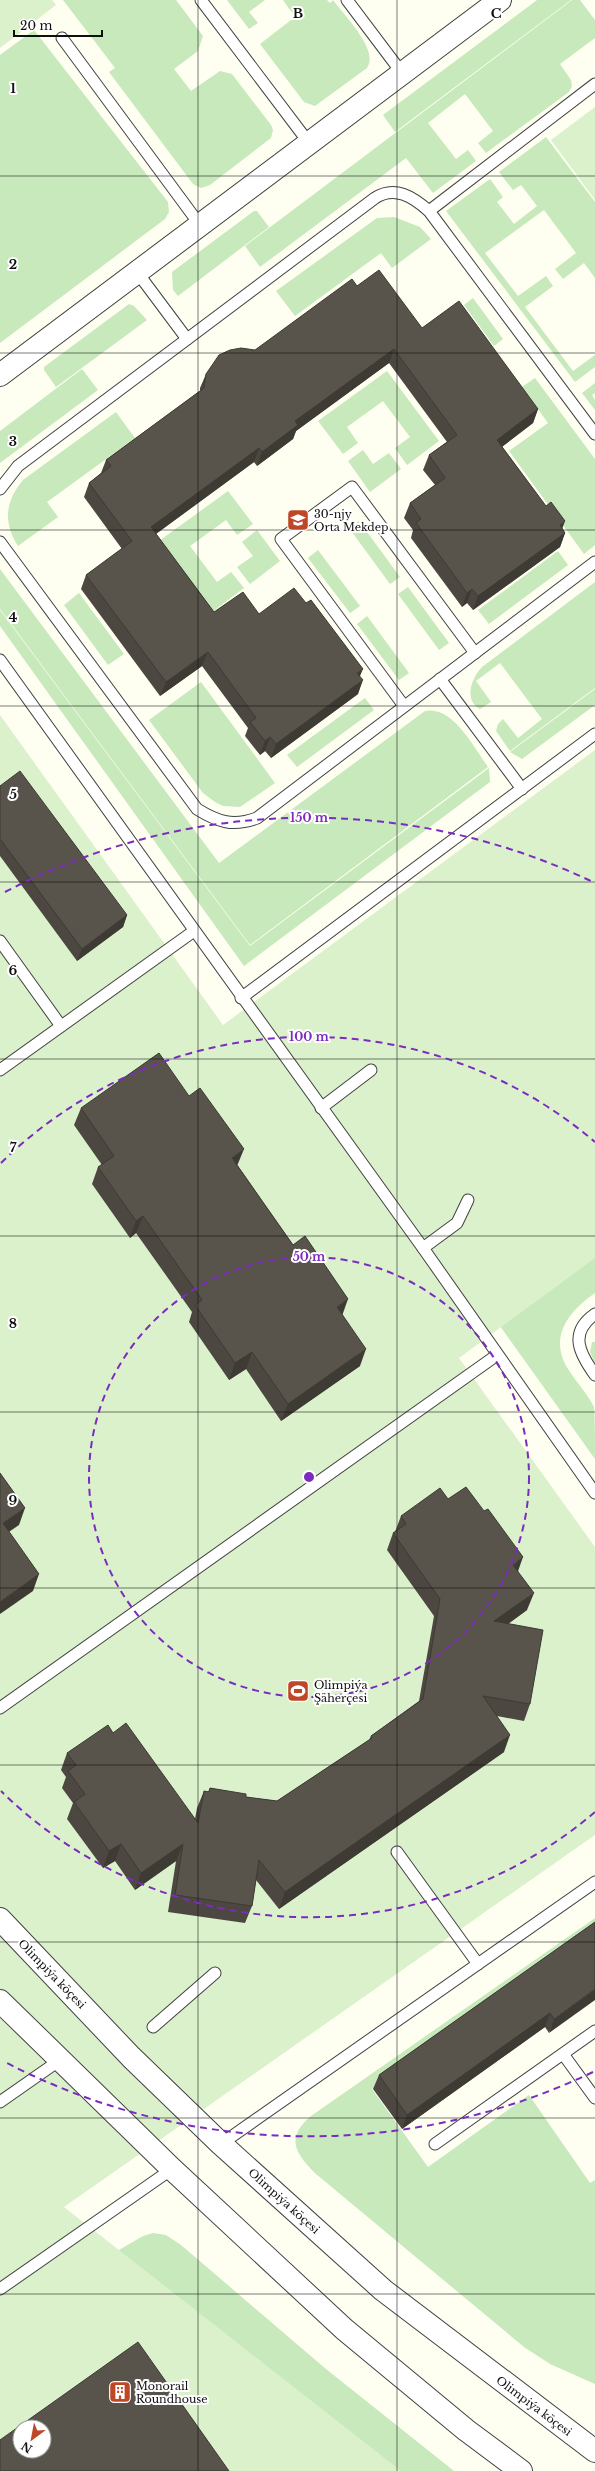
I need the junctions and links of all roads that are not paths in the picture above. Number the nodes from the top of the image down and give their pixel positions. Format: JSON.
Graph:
{"nodes":[{"id":1,"x":201,"y":0,"type":"edge"},
{"id":2,"x":347,"y":0,"type":"edge"},
{"id":3,"x":500,"y":0,"type":"edge"},
{"id":4,"x":62,"y":38,"type":"dead end"},
{"id":5,"x":402,"y":73,"type":"junction"},
{"id":6,"x":595,"y":84,"type":"edge"},
{"id":7,"x":309,"y":143,"type":"junction"},
{"id":8,"x":429,"y":211,"type":"junction"},
{"id":9,"x":200,"y":225,"type":"junction"},
{"id":10,"x":137,"y":272,"type":"junction"},
{"id":11,"x":187,"y":339,"type":"junction"},
{"id":12,"x":0,"y":375,"type":"edge"},
{"id":13,"x":595,"y":434,"type":"edge"},
{"id":14,"x":0,"y":489,"type":"edge"},
{"id":15,"x":0,"y":542,"type":"edge"},
{"id":16,"x":595,"y":562,"type":"edge"},
{"id":17,"x":475,"y":653,"type":"junction"},
{"id":18,"x":0,"y":660,"type":"edge"},
{"id":19,"x":440,"y":679,"type":"junction"},
{"id":20,"x":404,"y":706,"type":"junction"},
{"id":21,"x":595,"y":734,"type":"edge"},
{"id":22,"x":522,"y":789,"type":"junction"},
{"id":23,"x":194,"y":931,"type":"junction"},
{"id":24,"x":0,"y":941,"type":"edge"},
{"id":25,"x":241,"y":998,"type":"junction"},
{"id":26,"x":61,"y":1026,"type":"junction"},
{"id":27,"x":0,"y":1070,"type":"edge"},
{"id":28,"x":371,"y":1070,"type":"dead end"},
{"id":29,"x":321,"y":1108,"type":"junction"},
{"id":30,"x":468,"y":1200,"type":"dead end"},
{"id":31,"x":423,"y":1248,"type":"junction"},
{"id":32,"x":595,"y":1314,"type":"edge"},
{"id":33,"x":497,"y":1355,"type":"junction"},
{"id":34,"x":595,"y":1375,"type":"edge"},
{"id":35,"x":595,"y":1493,"type":"edge"},
{"id":36,"x":0,"y":1708,"type":"edge"},
{"id":37,"x":397,"y":1852,"type":"dead end"},
{"id":38,"x":595,"y":1882,"type":"edge"},
{"id":39,"x":0,"y":1919,"type":"edge"},
{"id":40,"x":478,"y":1964,"type":"junction"},
{"id":41,"x":215,"y":1973,"type":"dead end"},
{"id":42,"x":0,"y":2001,"type":"edge"},
{"id":43,"x":153,"y":2027,"type":"dead end"},
{"id":44,"x":595,"y":2031,"type":"edge"},
{"id":45,"x":563,"y":2054,"type":"junction"},
{"id":46,"x":60,"y":2060,"type":"junction"},
{"id":47,"x":595,"y":2098,"type":"edge"},
{"id":48,"x":0,"y":2102,"type":"edge"},
{"id":49,"x":221,"y":2144,"type":"junction"},
{"id":50,"x":435,"y":2144,"type":"dead end"},
{"id":51,"x":172,"y":2169,"type":"junction"},
{"id":52,"x":0,"y":2289,"type":"edge"},
{"id":53,"x":595,"y":2451,"type":"edge"},
{"id":54,"x":521,"y":2471,"type":"edge"}],
"edges":[{"from":1,"to":7,"type":"lane"},
{"from":2,"to":5,"type":"lane"},
{"from":3,"to":5,"type":"street"},
{"from":4,"to":9,"type":"lane"},
{"from":5,"to":7,"type":"street"},
{"from":6,"to":8,"type":"lane"},
{"from":7,"to":9,"type":"street"},
{"from":8,"to":11,"type":"lane"},
{"from":8,"to":13,"type":"lane"},
{"from":9,"to":10,"type":"street"},
{"from":10,"to":11,"type":"lane"},
{"from":10,"to":12,"type":"street"},
{"from":11,"to":14,"type":"lane"},
{"from":15,"to":20,"type":"lane"},
{"from":16,"to":17,"type":"lane"},
{"from":17,"to":19,"type":"lane"},
{"from":17,"to":20,"type":"lane"},
{"from":18,"to":23,"type":"lane"},
{"from":19,"to":20,"type":"lane"},
{"from":19,"to":22,"type":"lane"},
{"from":21,"to":22,"type":"lane"},
{"from":22,"to":25,"type":"lane"},
{"from":23,"to":25,"type":"lane"},
{"from":23,"to":26,"type":"lane"},
{"from":24,"to":26,"type":"lane"},
{"from":25,"to":29,"type":"lane"},
{"from":26,"to":27,"type":"lane"},
{"from":28,"to":29,"type":"lane"},
{"from":29,"to":31,"type":"lane"},
{"from":30,"to":31,"type":"lane"},
{"from":31,"to":33,"type":"lane"},
{"from":32,"to":34,"type":"lane"},
{"from":33,"to":35,"type":"lane"},
{"from":33,"to":36,"type":"lane"},
{"from":37,"to":40,"type":"lane"},
{"from":38,"to":40,"type":"lane"},
{"from":39,"to":49,"type":"street","name":"Olimpiýa köçesi"},
{"from":40,"to":49,"type":"lane"},
{"from":41,"to":43,"type":"lane"},
{"from":42,"to":46,"type":"street"},
{"from":44,"to":45,"type":"lane"},
{"from":45,"to":47,"type":"lane"},
{"from":45,"to":50,"type":"lane"},
{"from":46,"to":48,"type":"lane"},
{"from":46,"to":51,"type":"street"},
{"from":49,"to":53,"type":"street","name":"Olimpiýa köçesi"},
{"from":51,"to":52,"type":"lane"},
{"from":51,"to":54,"type":"street"}]}
